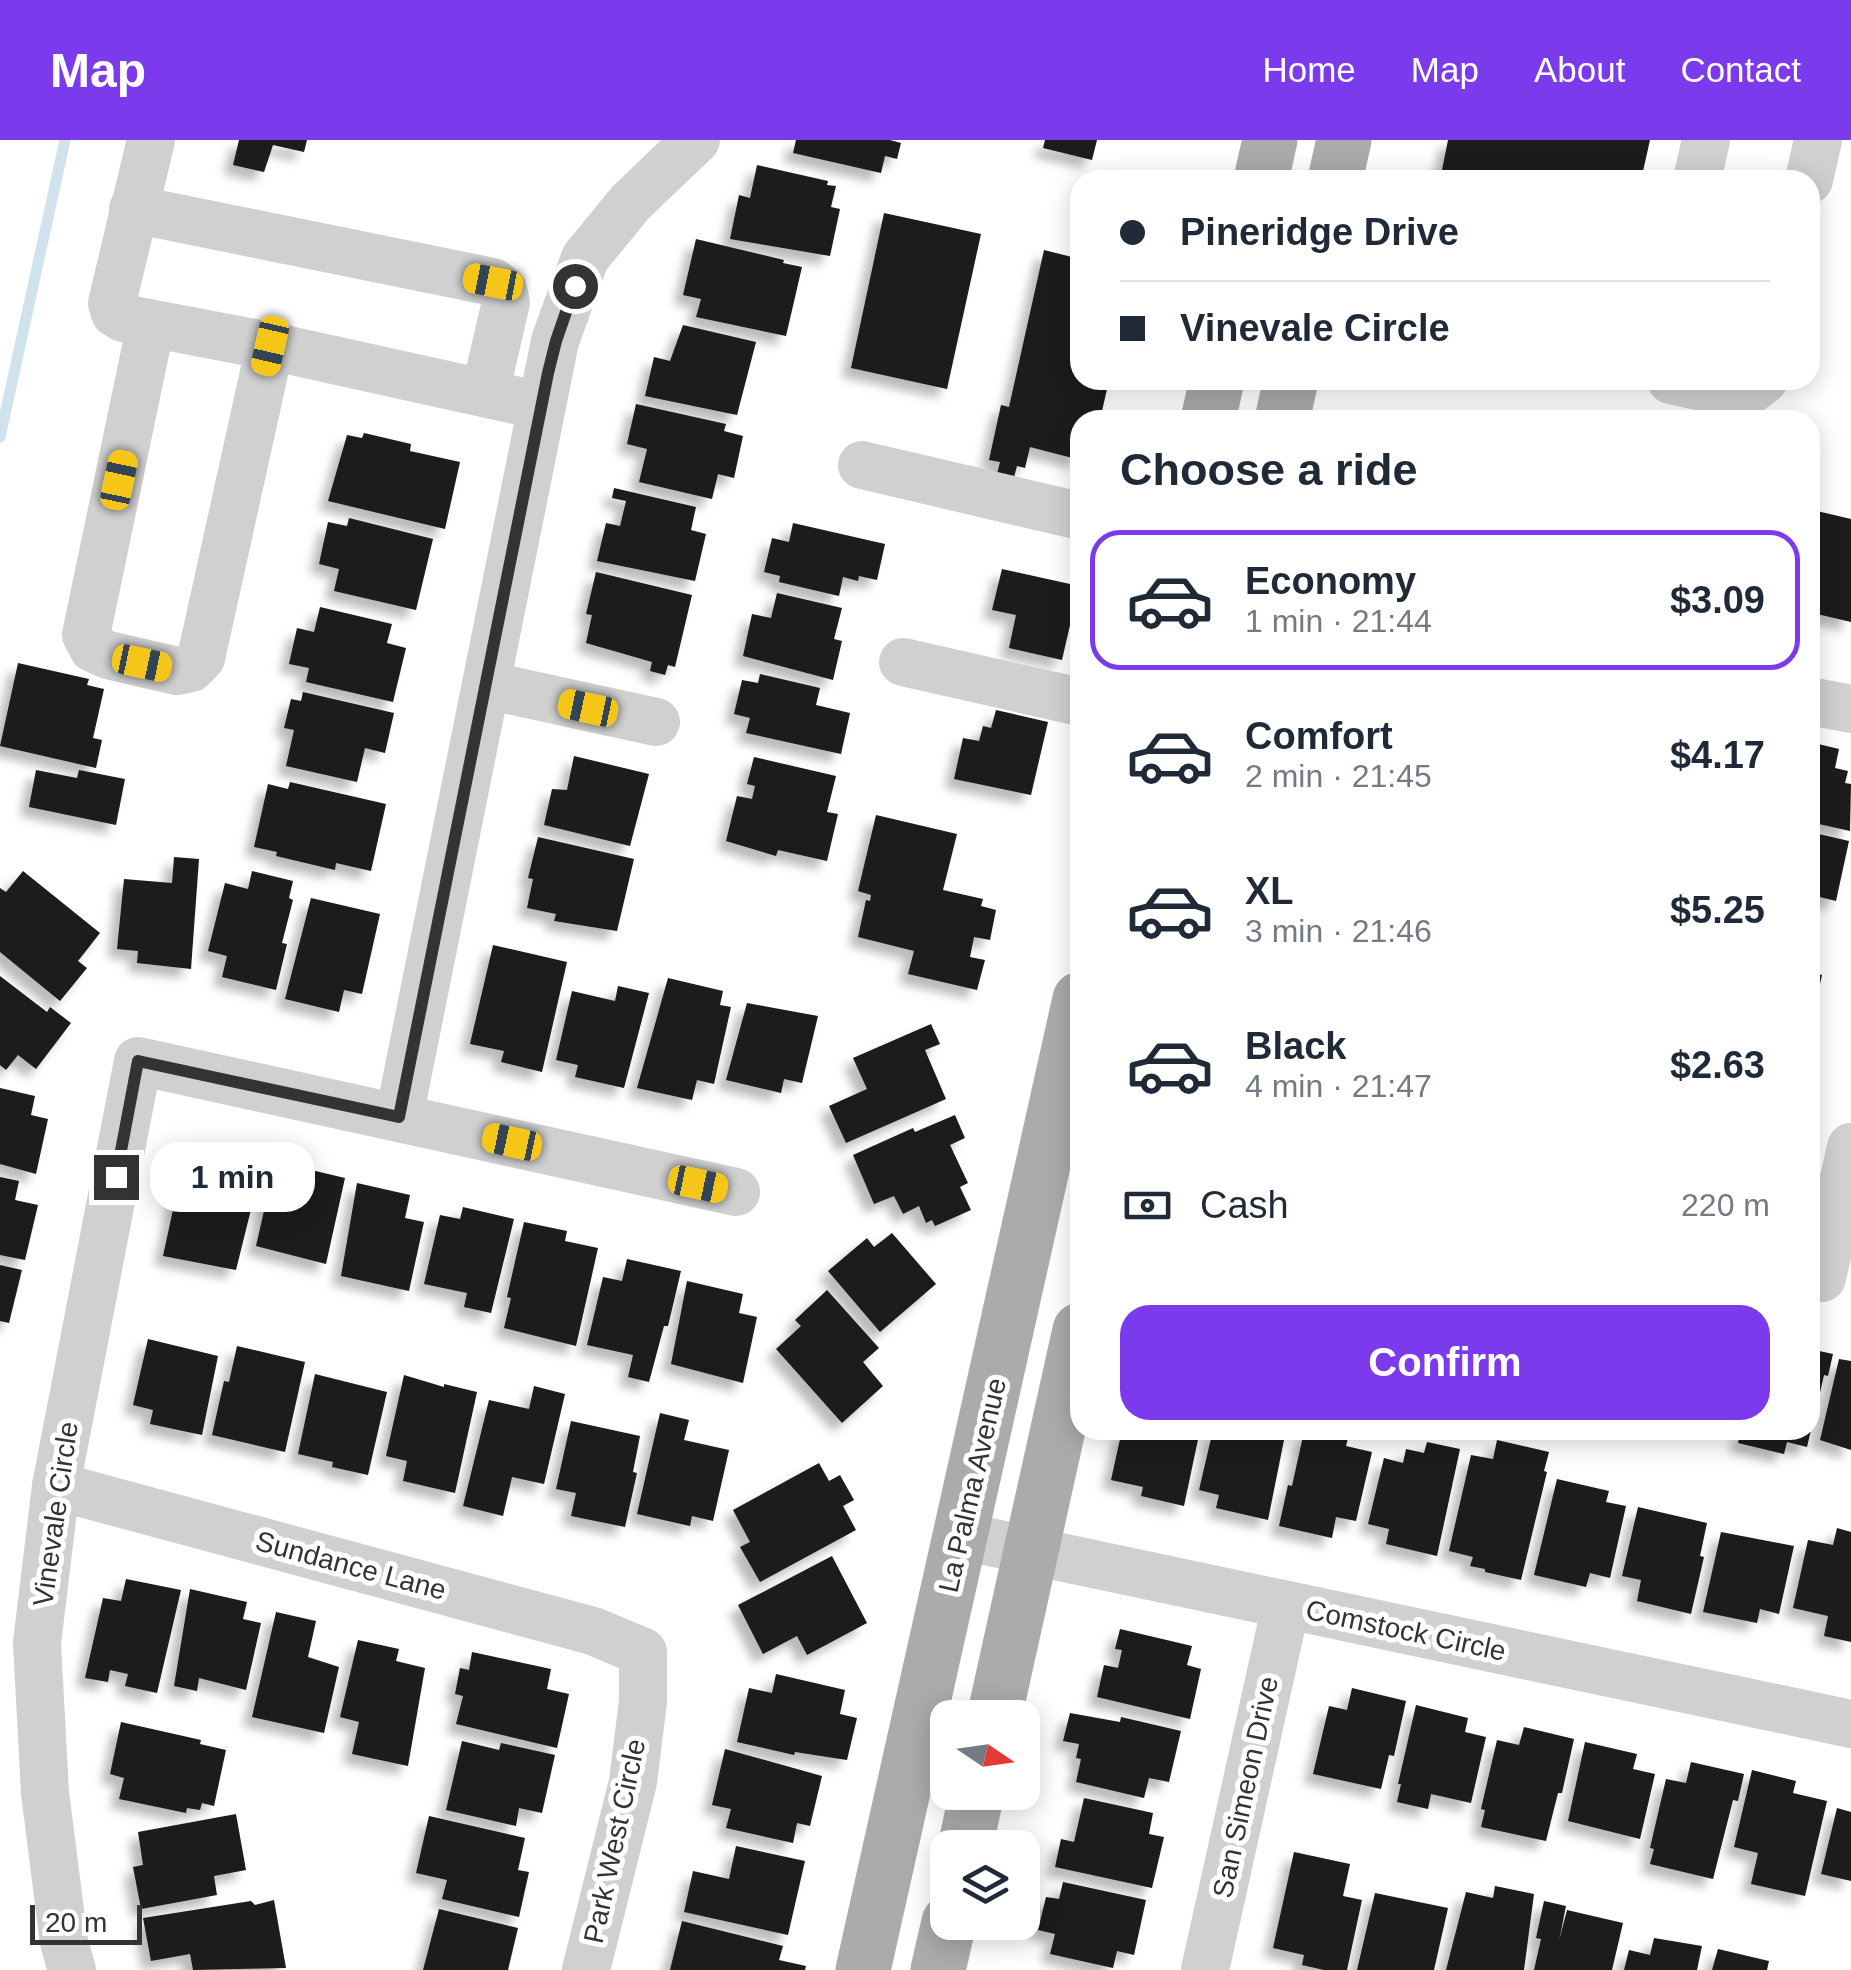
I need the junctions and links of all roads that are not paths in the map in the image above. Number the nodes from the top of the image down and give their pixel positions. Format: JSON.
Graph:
{"nodes":[{"id":1,"x":151,"y":140,"type":"edge"},
{"id":2,"x":696,"y":140,"type":"edge"},
{"id":3,"x":1270,"y":140,"type":"edge"},
{"id":4,"x":1344,"y":140,"type":"edge"},
{"id":5,"x":1706,"y":140,"type":"edge"},
{"id":6,"x":1818,"y":140,"type":"edge"},
{"id":7,"x":1263,"y":170,"type":"edge"},
{"id":8,"x":1337,"y":170,"type":"edge"},
{"id":9,"x":1699,"y":170,"type":"edge"},
{"id":10,"x":1811,"y":170,"type":"edge"},
{"id":11,"x":133,"y":208,"type":"junction"},
{"id":12,"x":151,"y":324,"type":"junction"},
{"id":13,"x":270,"y":346,"type":"junction"},
{"id":14,"x":1716,"y":390,"type":"edge"},
{"id":15,"x":1750,"y":390,"type":"edge"},
{"id":16,"x":485,"y":394,"type":"junction"},
{"id":17,"x":542,"y":406,"type":"junction"},
{"id":18,"x":862,"y":465,"type":"dead end"},
{"id":19,"x":1070,"y":514,"type":"edge"},
{"id":20,"x":903,"y":662,"type":"dead end"},
{"id":21,"x":486,"y":685,"type":"junction"},
{"id":22,"x":1070,"y":700,"type":"edge"},
{"id":23,"x":1820,"y":703,"type":"edge"},
{"id":24,"x":1851,"y":710,"type":"edge"},
{"id":25,"x":656,"y":722,"type":"dead end"},
{"id":26,"x":1070,"y":1045,"type":"edge"},
{"id":27,"x":399,"y":1117,"type":"junction"},
{"id":28,"x":1851,"y":1147,"type":"edge"},
{"id":29,"x":736,"y":1192,"type":"dead end"},
{"id":30,"x":1828,"y":1279,"type":"edge"},
{"id":31,"x":1070,"y":1375,"type":"edge"},
{"id":32,"x":56,"y":1486,"type":"junction"},
{"id":33,"x":961,"y":1536,"type":"junction"},
{"id":34,"x":1031,"y":1551,"type":"junction"},
{"id":35,"x":1286,"y":1605,"type":"junction"},
{"id":36,"x":643,"y":1652,"type":"joint"},
{"id":37,"x":998,"y":1700,"type":"edge"},
{"id":38,"x":1851,"y":1724,"type":"edge"},
{"id":39,"x":944,"y":1940,"type":"edge"},
{"id":40,"x":72,"y":1970,"type":"edge"},
{"id":41,"x":586,"y":1970,"type":"edge"},
{"id":42,"x":863,"y":1970,"type":"edge"},
{"id":43,"x":938,"y":1970,"type":"edge"},
{"id":44,"x":1205,"y":1970,"type":"edge"}],
"edges":[{"from":1,"to":11,"type":"street"},
{"from":2,"to":17,"type":"street"},
{"from":3,"to":7,"type":"main road"},
{"from":4,"to":8,"type":"main road"},
{"from":5,"to":9,"type":"street"},
{"from":6,"to":10,"type":"street"},
{"from":11,"to":12,"type":"street"},
{"from":11,"to":16,"type":"street"},
{"from":12,"to":13,"type":"street"},
{"from":12,"to":13,"type":"street"},
{"from":13,"to":16,"type":"street"},
{"from":14,"to":15,"type":"street"},
{"from":16,"to":17,"type":"street"},
{"from":17,"to":21,"type":"street"},
{"from":18,"to":19,"type":"street"},
{"from":20,"to":22,"type":"street"},
{"from":21,"to":25,"type":"street"},
{"from":21,"to":27,"type":"street"},
{"from":23,"to":24,"type":"street"},
{"from":26,"to":33,"type":"main road","name":"La Palma Avenue"},
{"from":27,"to":29,"type":"street"},
{"from":27,"to":32,"type":"street","name":"Vinevale Circle"},
{"from":28,"to":30,"type":"street"},
{"from":31,"to":34,"type":"main road"},
{"from":32,"to":36,"type":"street","name":"Sundance Lane"},
{"from":32,"to":40,"type":"street","name":"Vinevale Circle"},
{"from":33,"to":34,"type":"street","name":"Comstock Circle"},
{"from":33,"to":42,"type":"main road","name":"La Palma Avenue"},
{"from":34,"to":35,"type":"street","name":"Comstock Circle"},
{"from":34,"to":37,"type":"main road"},
{"from":35,"to":38,"type":"street","name":"Comstock Circle"},
{"from":35,"to":44,"type":"street","name":"San Simeon Drive"},
{"from":36,"to":41,"type":"street","name":"Park West Circle"},
{"from":39,"to":43,"type":"main road"}]}
